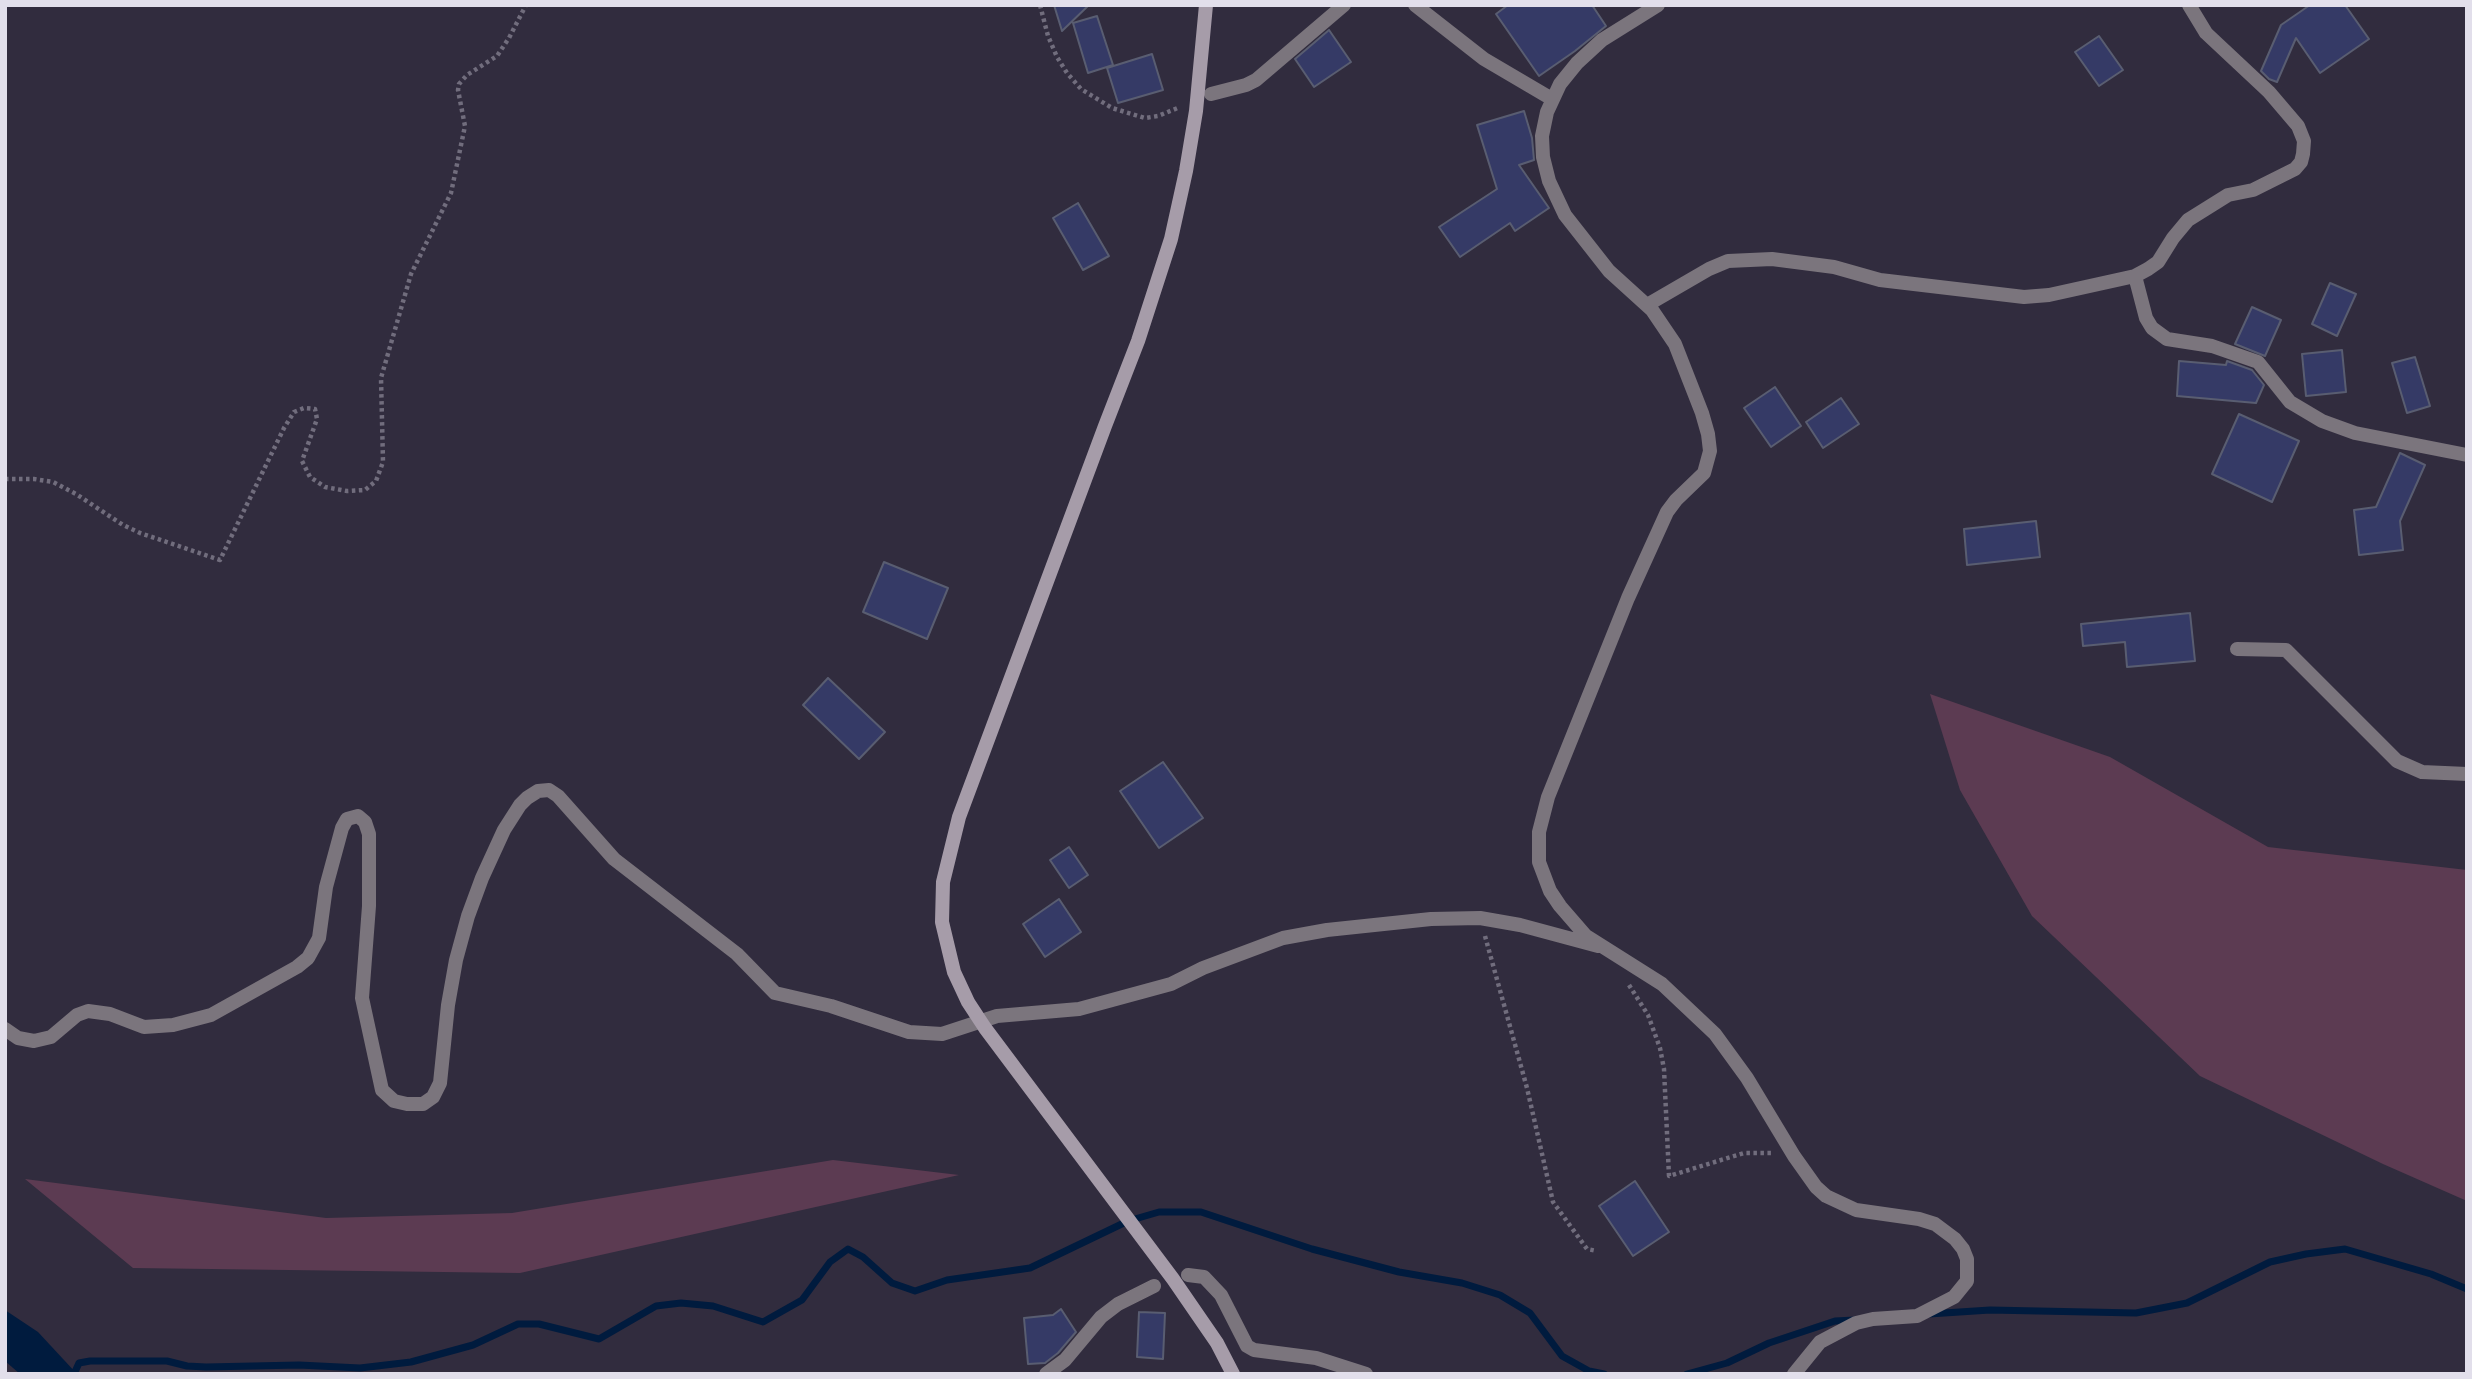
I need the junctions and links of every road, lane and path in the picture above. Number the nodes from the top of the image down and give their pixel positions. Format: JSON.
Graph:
{"nodes":[{"id":1,"x":526,"y":5,"type":"edge"},
{"id":2,"x":1040,"y":5,"type":"edge"},
{"id":3,"x":1206,"y":5,"type":"edge"},
{"id":4,"x":1343,"y":5,"type":"edge"},
{"id":5,"x":1415,"y":5,"type":"edge"},
{"id":6,"x":1658,"y":5,"type":"edge"},
{"id":7,"x":2189,"y":5,"type":"edge"},
{"id":8,"x":1211,"y":94,"type":"joint"},
{"id":9,"x":1552,"y":99,"type":"junction"},
{"id":10,"x":2135,"y":276,"type":"junction"},
{"id":11,"x":1647,"y":305,"type":"junction"},
{"id":12,"x":2467,"y":455,"type":"edge"},
{"id":13,"x":5,"y":479,"type":"edge"},
{"id":14,"x":2237,"y":649,"type":"dead end"},
{"id":15,"x":2467,"y":774,"type":"edge"},
{"id":16,"x":1480,"y":918,"type":"junction"},
{"id":17,"x":1598,"y":946,"type":"junction"},
{"id":18,"x":1623,"y":977,"type":"dead end"},
{"id":19,"x":980,"y":1020,"type":"junction"},
{"id":20,"x":5,"y":1029,"type":"edge"},
{"id":21,"x":1794,"y":1156,"type":"junction"},
{"id":22,"x":1597,"y":1251,"type":"dead end"},
{"id":23,"x":1188,"y":1275,"type":"dead end"},
{"id":24,"x":1154,"y":1286,"type":"dead end"},
{"id":25,"x":1046,"y":1374,"type":"edge"},
{"id":26,"x":1233,"y":1374,"type":"edge"},
{"id":27,"x":1366,"y":1374,"type":"edge"},
{"id":28,"x":1794,"y":1374,"type":"edge"}],
"edges":[{"from":1,"to":13,"type":"path"},
{"from":2,"to":8,"type":"path"},
{"from":3,"to":19,"type":"street"},
{"from":4,"to":8,"type":"street"},
{"from":5,"to":9,"type":"street"},
{"from":6,"to":9,"type":"street"},
{"from":7,"to":10,"type":"street"},
{"from":9,"to":11,"type":"street"},
{"from":10,"to":11,"type":"street"},
{"from":10,"to":12,"type":"street"},
{"from":11,"to":17,"type":"street"},
{"from":14,"to":15,"type":"street"},
{"from":16,"to":17,"type":"street"},
{"from":16,"to":19,"type":"street"},
{"from":16,"to":22,"type":"path"},
{"from":17,"to":21,"type":"street"},
{"from":18,"to":21,"type":"path"},
{"from":19,"to":20,"type":"street"},
{"from":19,"to":26,"type":"street"},
{"from":21,"to":28,"type":"street"},
{"from":23,"to":27,"type":"street"},
{"from":24,"to":25,"type":"street"}]}
